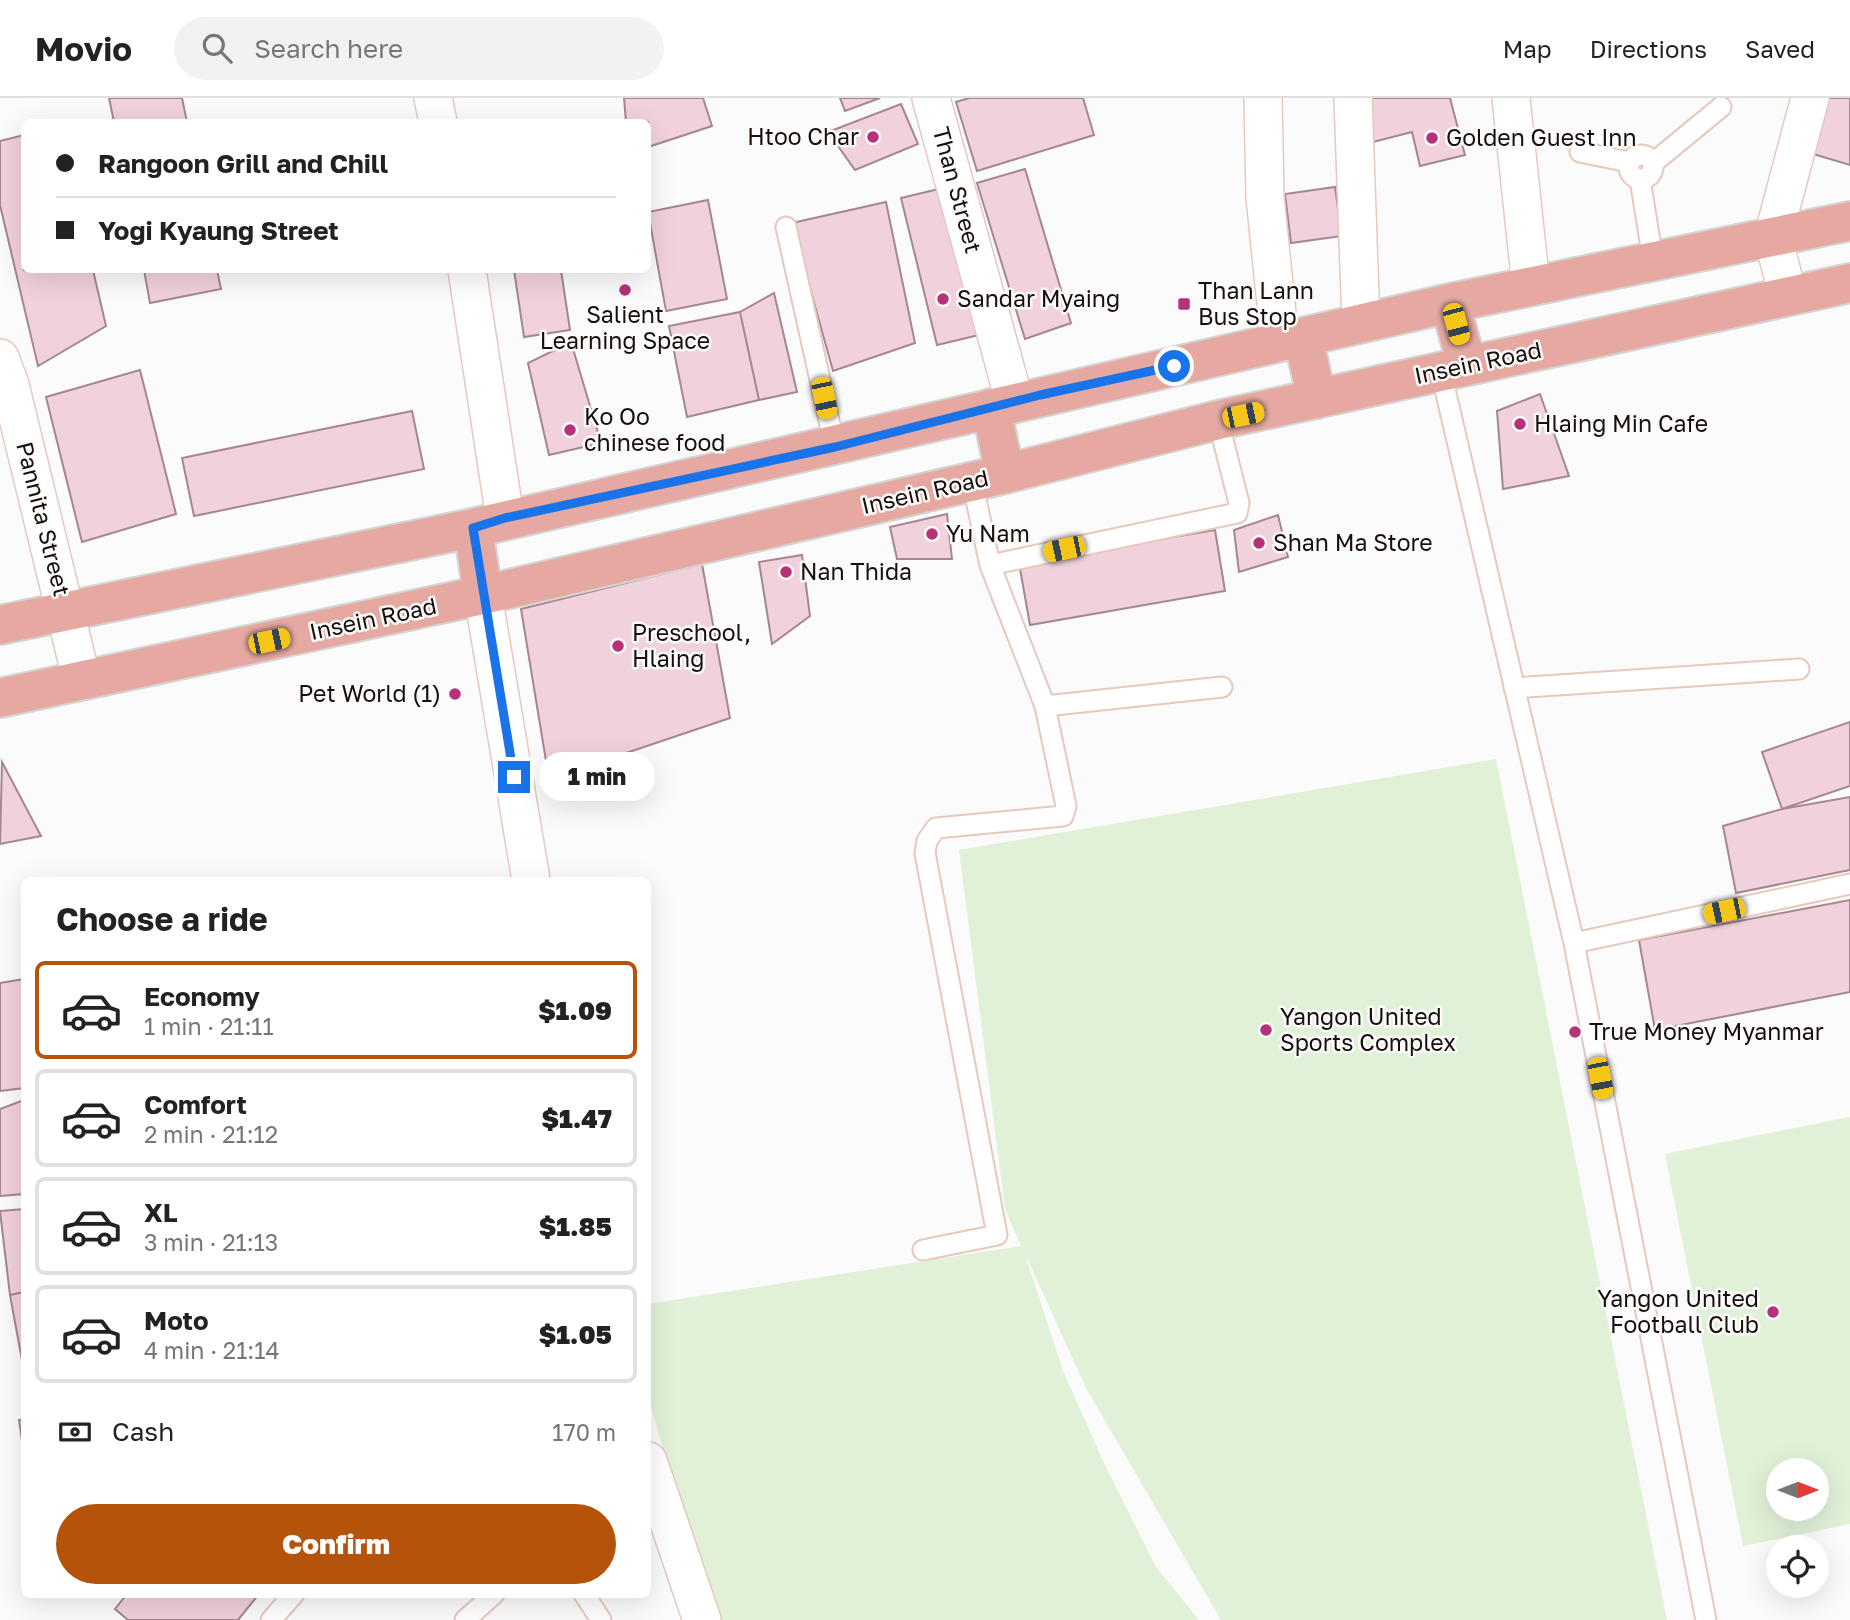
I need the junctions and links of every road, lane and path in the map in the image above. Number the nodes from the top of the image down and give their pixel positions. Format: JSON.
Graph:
{"nodes":[{"id":1,"x":433,"y":98,"type":"edge"},
{"id":2,"x":931,"y":98,"type":"edge"},
{"id":3,"x":1263,"y":98,"type":"edge"},
{"id":4,"x":1353,"y":98,"type":"edge"},
{"id":5,"x":1511,"y":98,"type":"edge"},
{"id":6,"x":1810,"y":98,"type":"edge"},
{"id":7,"x":1721,"y":107,"type":"dead end"},
{"id":8,"x":437,"y":119,"type":"edge"},
{"id":9,"x":1580,"y":152,"type":"dead end"},
{"id":10,"x":1629,"y":162,"type":"junction"},
{"id":11,"x":1653,"y":163,"type":"junction"},
{"id":12,"x":1640,"y":180,"type":"junction"},
{"id":13,"x":1850,"y":222,"type":"edge"},
{"id":14,"x":786,"y":227,"type":"dead end"},
{"id":15,"x":1773,"y":237,"type":"junction"},
{"id":16,"x":1653,"y":260,"type":"junction"},
{"id":17,"x":467,"y":273,"type":"edge"},
{"id":18,"x":1850,"y":283,"type":"edge"},
{"id":19,"x":1531,"y":286,"type":"junction"},
{"id":20,"x":1788,"y":296,"type":"junction"},
{"id":21,"x":1450,"y":303,"type":"junction"},
{"id":22,"x":1361,"y":324,"type":"junction"},
{"id":23,"x":1292,"y":341,"type":"junction"},
{"id":24,"x":0,"y":358,"type":"edge"},
{"id":25,"x":1454,"y":369,"type":"junction"},
{"id":26,"x":1317,"y":398,"type":"junction"},
{"id":27,"x":1003,"y":406,"type":"junction"},
{"id":28,"x":1218,"y":420,"type":"junction"},
{"id":29,"x":835,"y":447,"type":"junction"},
{"id":30,"x":988,"y":477,"type":"junction"},
{"id":31,"x":489,"y":523,"type":"junction"},
{"id":32,"x":990,"y":565,"type":"junction"},
{"id":33,"x":483,"y":596,"type":"junction"},
{"id":34,"x":66,"y":610,"type":"junction"},
{"id":35,"x":0,"y":625,"type":"edge"},
{"id":36,"x":1799,"y":669,"type":"dead end"},
{"id":37,"x":82,"y":681,"type":"junction"},
{"id":38,"x":1222,"y":687,"type":"dead end"},
{"id":39,"x":1514,"y":688,"type":"junction"},
{"id":40,"x":0,"y":698,"type":"edge"},
{"id":41,"x":1045,"y":706,"type":"junction"},
{"id":42,"x":530,"y":877,"type":"edge"},
{"id":43,"x":1850,"y":884,"type":"edge"},
{"id":44,"x":1574,"y":943,"type":"junction"},
{"id":45,"x":923,"y":1250,"type":"dead end"},
{"id":46,"x":651,"y":1470,"type":"edge"},
{"id":47,"x":290,"y":1598,"type":"edge"},
{"id":48,"x":490,"y":1598,"type":"edge"},
{"id":49,"x":587,"y":1598,"type":"edge"},
{"id":50,"x":271,"y":1620,"type":"edge"},
{"id":51,"x":465,"y":1620,"type":"edge"},
{"id":52,"x":601,"y":1620,"type":"edge"},
{"id":53,"x":702,"y":1620,"type":"edge"},
{"id":54,"x":1706,"y":1620,"type":"edge"}],
"edges":[{"from":1,"to":8,"type":"street"},
{"from":2,"to":27,"type":"street","name":"Than Street"},
{"from":3,"to":23,"type":"street"},
{"from":4,"to":22,"type":"street"},
{"from":5,"to":19,"type":"street"},
{"from":6,"to":15,"type":"street"},
{"from":7,"to":11,"type":"lane"},
{"from":9,"to":10,"type":"lane"},
{"from":10,"to":11,"type":"lane"},
{"from":10,"to":12,"type":"lane"},
{"from":11,"to":12,"type":"lane"},
{"from":12,"to":16,"type":"lane"},
{"from":13,"to":15,"type":"main road"},
{"from":14,"to":29,"type":"lane"},
{"from":15,"to":16,"type":"main road"},
{"from":15,"to":20,"type":"street"},
{"from":16,"to":19,"type":"main road"},
{"from":17,"to":31,"type":"street"},
{"from":18,"to":20,"type":"main road","name":"Insein Road"},
{"from":19,"to":21,"type":"main road"},
{"from":20,"to":25,"type":"main road","name":"Insein Road"},
{"from":21,"to":22,"type":"main road"},
{"from":21,"to":25,"type":"main road"},
{"from":22,"to":23,"type":"main road"},
{"from":23,"to":26,"type":"main road"},
{"from":23,"to":27,"type":"main road"},
{"from":24,"to":34,"type":"street","name":"Pannita Street"},
{"from":25,"to":26,"type":"main road","name":"Insein Road"},
{"from":25,"to":39,"type":"lane"},
{"from":26,"to":28,"type":"main road","name":"Insein Road"},
{"from":27,"to":29,"type":"main road"},
{"from":27,"to":30,"type":"main road"},
{"from":28,"to":30,"type":"main road","name":"Insein Road"},
{"from":28,"to":32,"type":"lane"},
{"from":29,"to":31,"type":"main road"},
{"from":30,"to":32,"type":"lane"},
{"from":30,"to":33,"type":"main road","name":"Insein Road"},
{"from":31,"to":33,"type":"main road"},
{"from":31,"to":34,"type":"main road"},
{"from":32,"to":41,"type":"lane"},
{"from":33,"to":37,"type":"main road","name":"Insein Road"},
{"from":33,"to":42,"type":"street"},
{"from":34,"to":35,"type":"main road"},
{"from":34,"to":37,"type":"street","name":"Pannita Street"},
{"from":36,"to":39,"type":"lane"},
{"from":37,"to":40,"type":"main road","name":"Insein Road"},
{"from":38,"to":41,"type":"lane"},
{"from":39,"to":44,"type":"lane"},
{"from":41,"to":45,"type":"lane"},
{"from":43,"to":44,"type":"lane"},
{"from":44,"to":54,"type":"lane"},
{"from":46,"to":53,"type":"street"},
{"from":47,"to":50,"type":"lane"},
{"from":48,"to":51,"type":"lane"},
{"from":49,"to":52,"type":"lane"}]}
